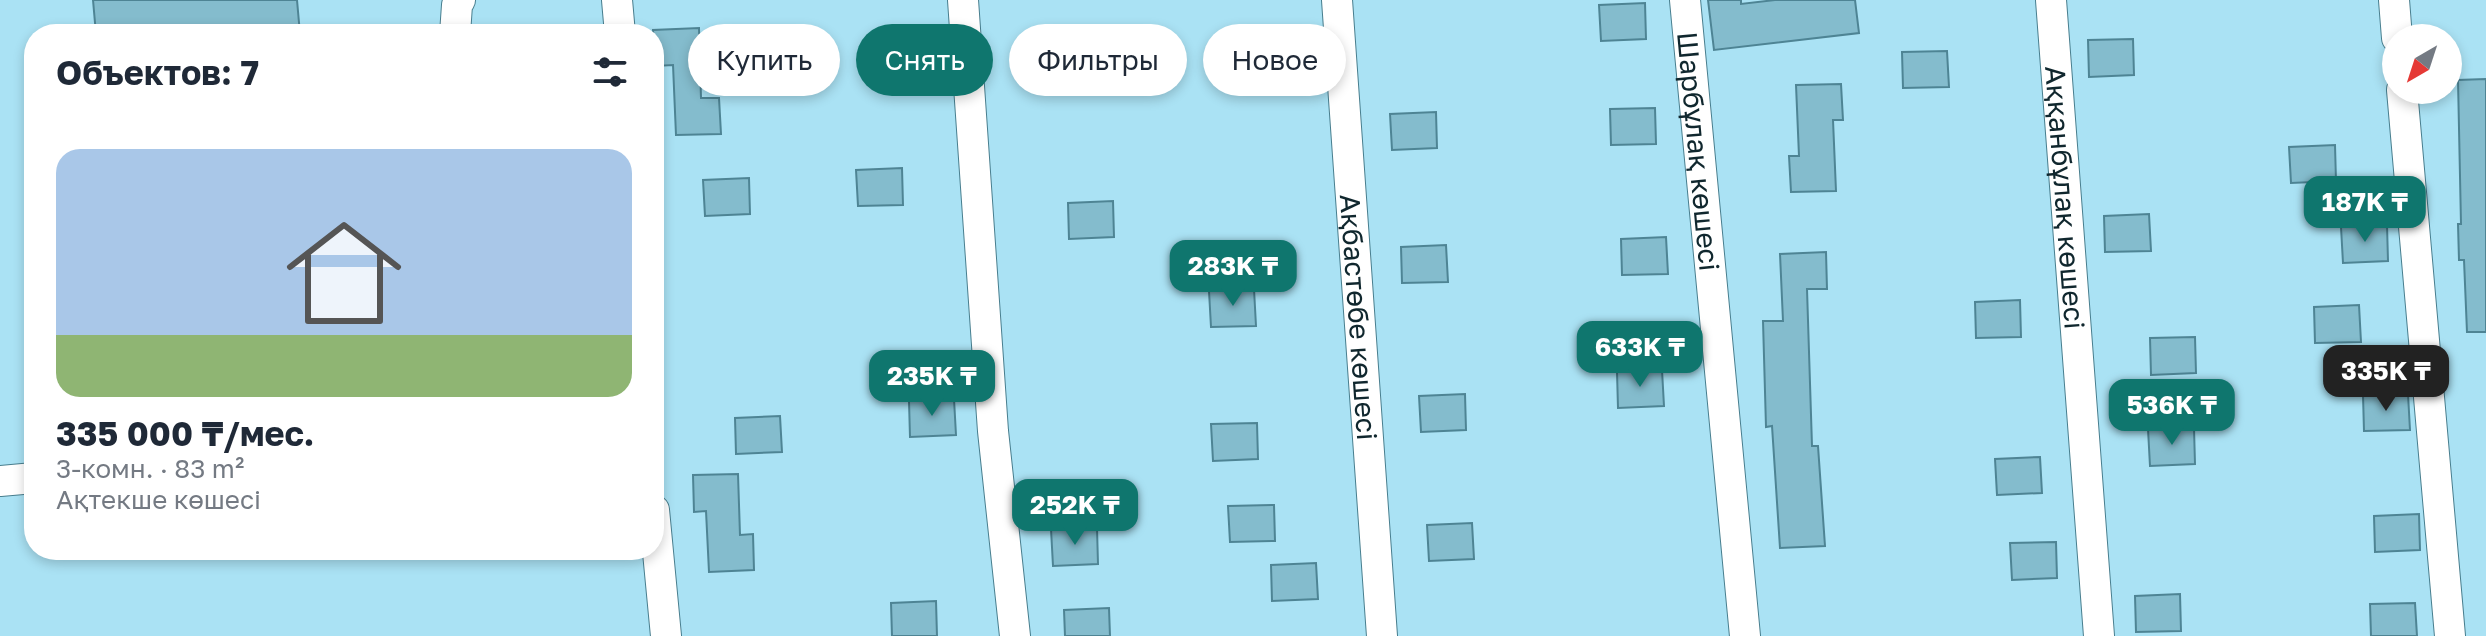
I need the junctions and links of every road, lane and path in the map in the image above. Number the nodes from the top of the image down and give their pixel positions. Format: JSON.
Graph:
{"nodes":[{"id":1,"x":460,"y":0,"type":"edge"},
{"id":2,"x":617,"y":0,"type":"edge"},
{"id":3,"x":963,"y":0,"type":"edge"},
{"id":4,"x":1337,"y":0,"type":"edge"},
{"id":5,"x":1685,"y":0,"type":"edge"},
{"id":6,"x":2051,"y":0,"type":"edge"},
{"id":7,"x":2394,"y":0,"type":"edge"},
{"id":8,"x":456,"y":24,"type":"edge"},
{"id":9,"x":619,"y":24,"type":"edge"},
{"id":10,"x":2396,"y":24,"type":"edge"},
{"id":11,"x":2403,"y":104,"type":"edge"},
{"id":12,"x":24,"y":479,"type":"edge"},
{"id":13,"x":0,"y":481,"type":"edge"},
{"id":14,"x":659,"y":560,"type":"edge"},
{"id":15,"x":666,"y":636,"type":"edge"},
{"id":16,"x":1015,"y":636,"type":"edge"},
{"id":17,"x":1382,"y":636,"type":"edge"},
{"id":18,"x":1745,"y":636,"type":"edge"},
{"id":19,"x":2099,"y":636,"type":"edge"},
{"id":20,"x":2450,"y":636,"type":"edge"}],
"edges":[{"from":1,"to":8,"type":"street"},
{"from":2,"to":9,"type":"street"},
{"from":3,"to":16,"type":"street"},
{"from":4,"to":17,"type":"street","name":"Ақбастөбе көшесі"},
{"from":5,"to":18,"type":"street","name":"Шарбұлақ көшесі"},
{"from":6,"to":19,"type":"street","name":"Аққанбұлақ көшесі"},
{"from":7,"to":10,"type":"street"},
{"from":11,"to":20,"type":"street"},
{"from":12,"to":13,"type":"street"},
{"from":14,"to":15,"type":"street"}]}
